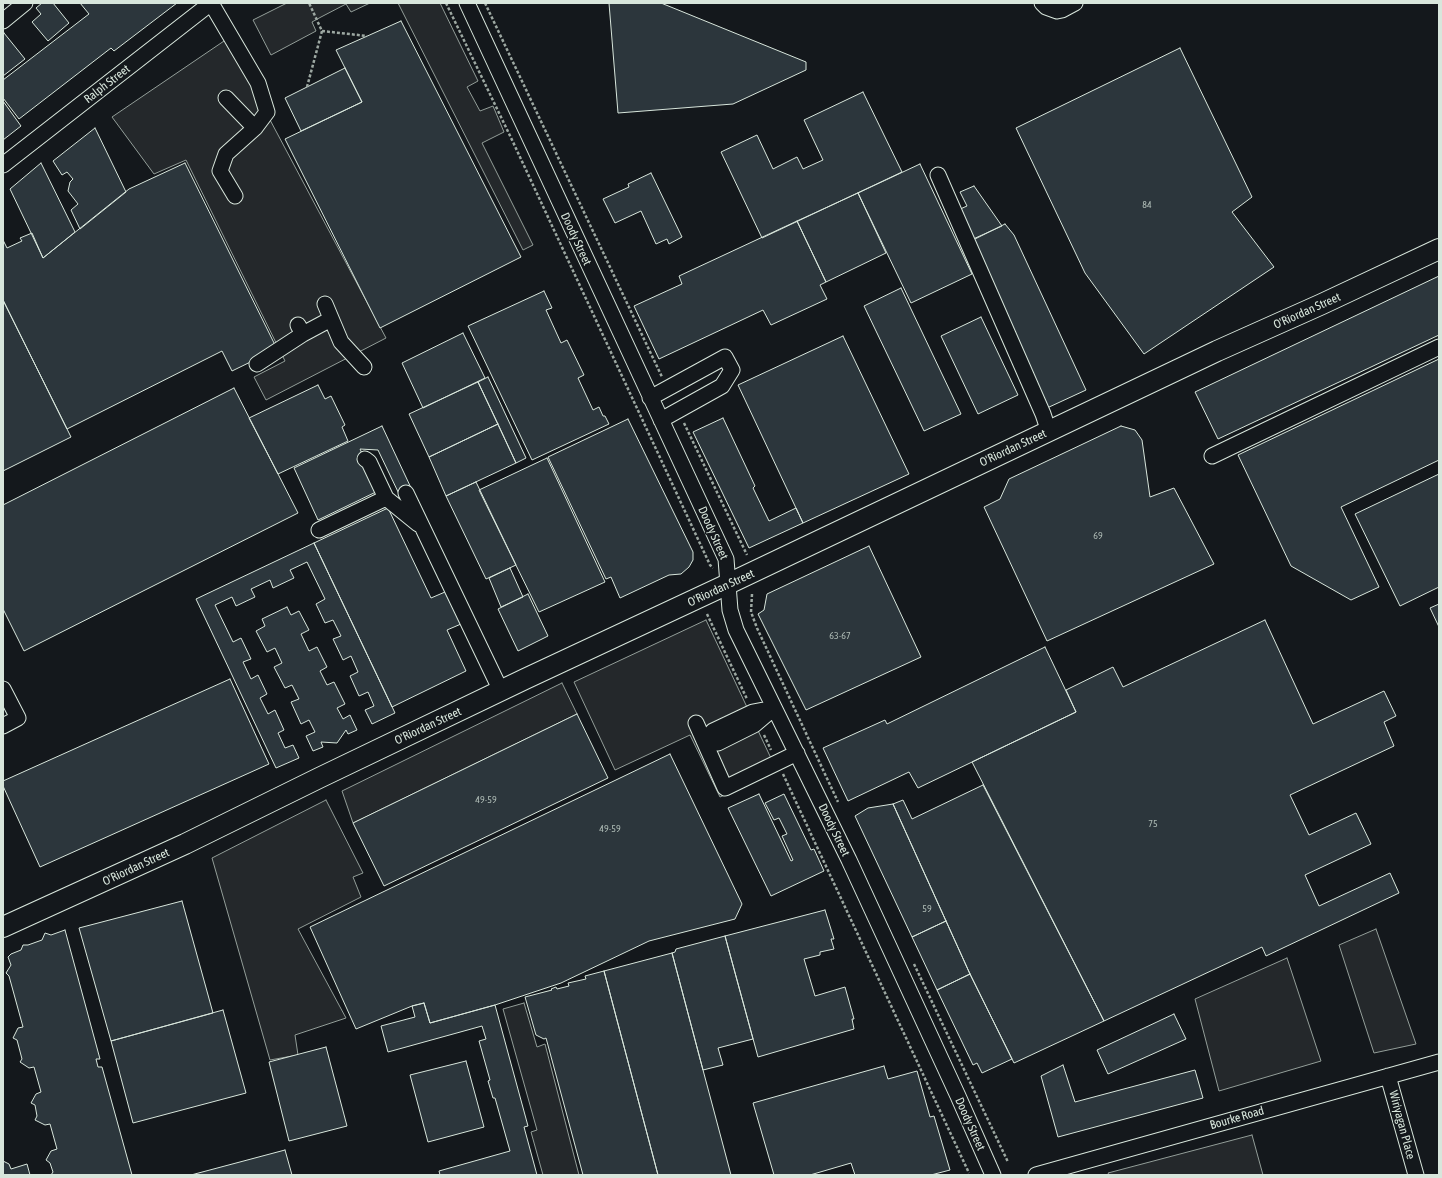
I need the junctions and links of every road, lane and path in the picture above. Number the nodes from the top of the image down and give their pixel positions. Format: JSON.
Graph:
{"nodes":[{"id":1,"x":26,"y":3,"type":"edge"},
{"id":2,"x":211,"y":3,"type":"edge"},
{"id":3,"x":309,"y":3,"type":"edge"},
{"id":4,"x":446,"y":3,"type":"edge"},
{"id":5,"x":468,"y":3,"type":"edge"},
{"id":6,"x":485,"y":3,"type":"edge"},
{"id":7,"x":1042,"y":3,"type":"edge"},
{"id":8,"x":1075,"y":3,"type":"edge"},
{"id":9,"x":3,"y":21,"type":"edge"},
{"id":10,"x":322,"y":31,"type":"junction"},
{"id":11,"x":367,"y":36,"type":"dead end"},
{"id":12,"x":307,"y":87,"type":"dead end"},
{"id":13,"x":226,"y":98,"type":"dead end"},
{"id":14,"x":255,"y":128,"type":"junction"},
{"id":15,"x":3,"y":165,"type":"edge"},
{"id":16,"x":938,"y":176,"type":"dead end"},
{"id":17,"x":234,"y":196,"type":"dead end"},
{"id":18,"x":1439,"y":249,"type":"edge"},
{"id":19,"x":325,"y":304,"type":"dead end"},
{"id":20,"x":331,"y":319,"type":"junction"},
{"id":21,"x":1439,"y":347,"type":"edge"},
{"id":22,"x":257,"y":364,"type":"dead end"},
{"id":23,"x":364,"y":368,"type":"dead end"},
{"id":24,"x":668,"y":388,"type":"junction"},
{"id":25,"x":650,"y":398,"type":"junction"},
{"id":26,"x":678,"y":410,"type":"junction"},
{"id":27,"x":661,"y":420,"type":"junction"},
{"id":28,"x":1049,"y":432,"type":"junction"},
{"id":29,"x":1212,"y":456,"type":"dead end"},
{"id":30,"x":365,"y":459,"type":"dead end"},
{"id":31,"x":406,"y":494,"type":"dead end"},
{"id":32,"x":386,"y":498,"type":"junction"},
{"id":33,"x":422,"y":527,"type":"junction"},
{"id":34,"x":319,"y":530,"type":"dead end"},
{"id":35,"x":747,"y":555,"type":"dead end"},
{"id":36,"x":715,"y":570,"type":"dead end"},
{"id":37,"x":728,"y":584,"type":"junction"},
{"id":38,"x":707,"y":614,"type":"dead end"},
{"id":39,"x":3,"y":689,"type":"edge"},
{"id":40,"x":501,"y":691,"type":"junction"},
{"id":41,"x":774,"y":708,"type":"junction"},
{"id":42,"x":755,"y":717,"type":"junction"},
{"id":43,"x":696,"y":723,"type":"dead end"},
{"id":44,"x":3,"y":726,"type":"edge"},
{"id":45,"x":704,"y":741,"type":"junction"},
{"id":46,"x":797,"y":753,"type":"junction"},
{"id":47,"x":777,"y":763,"type":"junction"},
{"id":48,"x":3,"y":927,"type":"edge"},
{"id":49,"x":1439,"y":1062,"type":"edge"},
{"id":50,"x":1388,"y":1076,"type":"junction"},
{"id":51,"x":969,"y":1172,"type":"dead end"},
{"id":52,"x":993,"y":1175,"type":"edge"},
{"id":53,"x":1036,"y":1175,"type":"edge"},
{"id":54,"x":1416,"y":1175,"type":"edge"}],
"edges":[{"from":1,"to":9,"type":"street"},
{"from":2,"to":14,"type":"street"},
{"from":2,"to":15,"type":"street","name":"Ralph Street"},
{"from":3,"to":10,"type":"path"},
{"from":4,"to":36,"type":"path","name":"Doody Street"},
{"from":5,"to":25,"type":"street","name":"Doody Street"},
{"from":6,"to":24,"type":"path","name":"Doody Street"},
{"from":7,"to":8,"type":"street"},
{"from":10,"to":11,"type":"path"},
{"from":10,"to":12,"type":"path"},
{"from":13,"to":14,"type":"street"},
{"from":14,"to":17,"type":"street"},
{"from":16,"to":28,"type":"street"},
{"from":18,"to":28,"type":"main road","name":"O'Riordan Street"},
{"from":19,"to":20,"type":"street"},
{"from":20,"to":22,"type":"street"},
{"from":20,"to":23,"type":"street"},
{"from":21,"to":29,"type":"street"},
{"from":24,"to":25,"type":"street"},
{"from":24,"to":26,"type":"street"},
{"from":25,"to":27,"type":"street","name":"Doody Street"},
{"from":26,"to":27,"type":"street"},
{"from":26,"to":35,"type":"path","name":"Doody Street"},
{"from":27,"to":37,"type":"street","name":"Doody Street"},
{"from":28,"to":37,"type":"main road","name":"O'Riordan Street"},
{"from":30,"to":32,"type":"street"},
{"from":31,"to":33,"type":"street"},
{"from":32,"to":33,"type":"street"},
{"from":32,"to":34,"type":"street"},
{"from":33,"to":40,"type":"street"},
{"from":37,"to":40,"type":"main road","name":"O'Riordan Street"},
{"from":37,"to":41,"type":"street","name":"Doody Street"},
{"from":38,"to":42,"type":"path","name":"Doody Street"},
{"from":39,"to":44,"type":"street"},
{"from":40,"to":48,"type":"main road","name":"O'Riordan Street"},
{"from":41,"to":42,"type":"street"},
{"from":41,"to":46,"type":"street","name":"Doody Street"},
{"from":42,"to":45,"type":"street"},
{"from":42,"to":47,"type":"path","name":"Doody Street"},
{"from":43,"to":45,"type":"street"},
{"from":45,"to":47,"type":"street"},
{"from":46,"to":47,"type":"street"},
{"from":46,"to":52,"type":"street","name":"Doody Street"},
{"from":47,"to":51,"type":"path","name":"Doody Street"},
{"from":49,"to":50,"type":"street","name":"Bourke Road"},
{"from":50,"to":53,"type":"street","name":"Bourke Road"},
{"from":50,"to":54,"type":"street","name":"Wiriyagan Place"}]}
